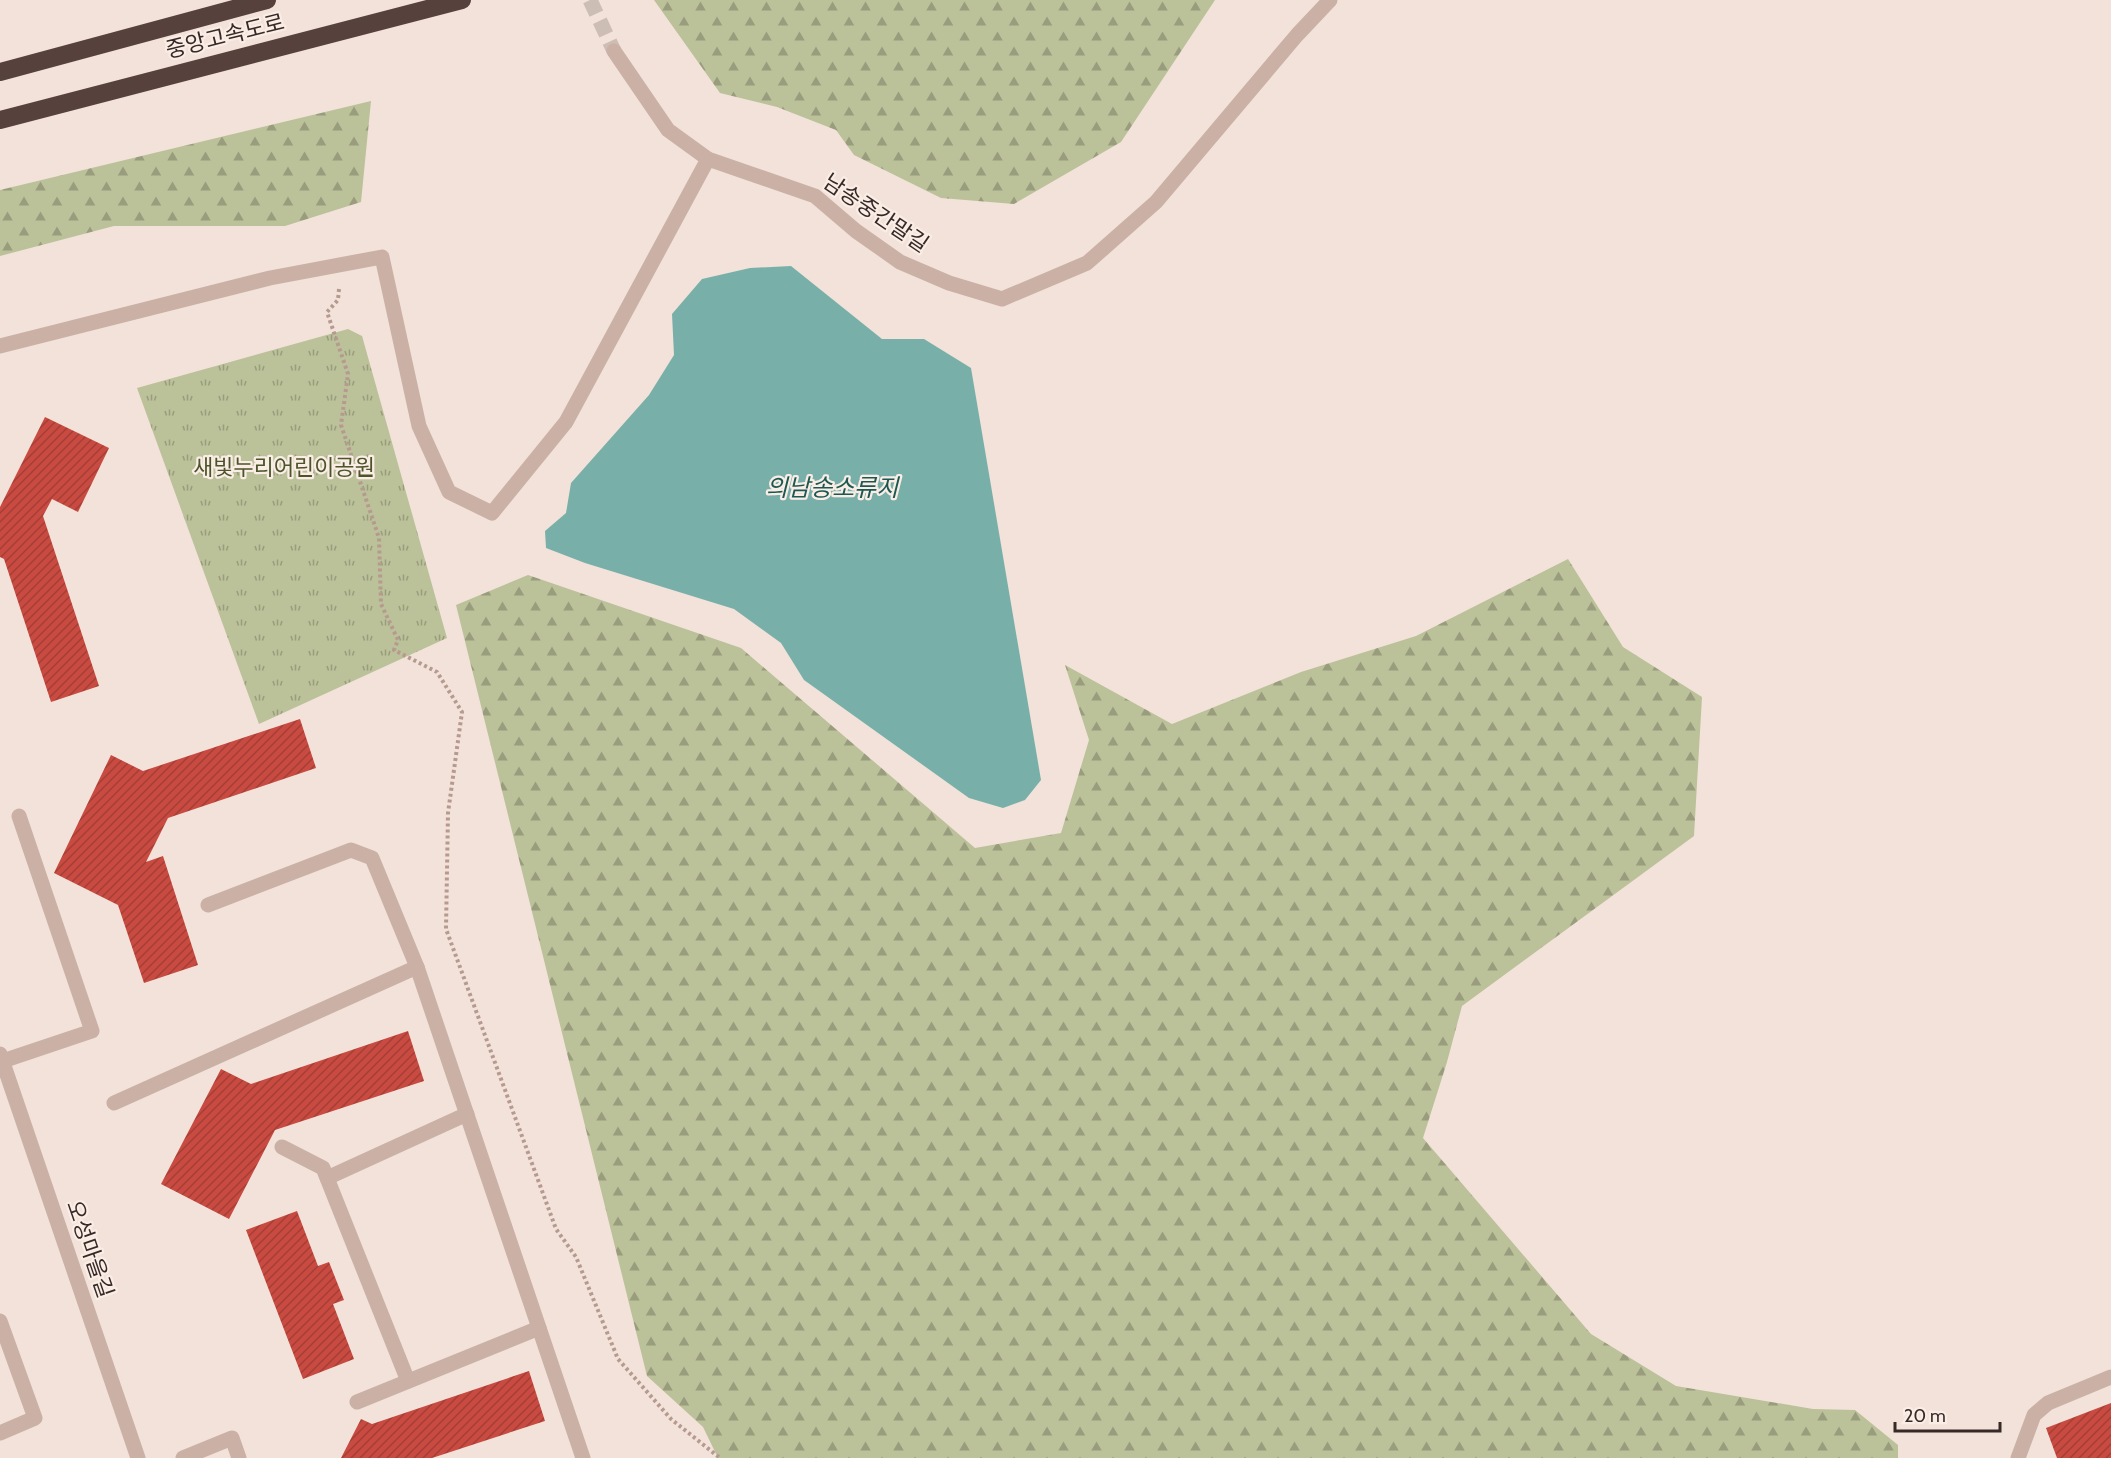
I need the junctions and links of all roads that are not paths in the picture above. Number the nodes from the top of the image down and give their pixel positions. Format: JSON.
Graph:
{"nodes":[{"id":1,"x":267,"y":0,"type":"edge"},
{"id":2,"x":462,"y":0,"type":"edge"},
{"id":3,"x":1330,"y":0,"type":"edge"},
{"id":4,"x":614,"y":51,"type":"tunnel mouth"},
{"id":5,"x":0,"y":72,"type":"edge"},
{"id":6,"x":0,"y":120,"type":"edge"},
{"id":7,"x":708,"y":159,"type":"junction"},
{"id":8,"x":0,"y":346,"type":"edge"},
{"id":9,"x":19,"y":816,"type":"dead end"},
{"id":10,"x":208,"y":905,"type":"dead end"},
{"id":11,"x":417,"y":967,"type":"junction"},
{"id":12,"x":1,"y":1059,"type":"edge"},
{"id":13,"x":114,"y":1103,"type":"dead end"},
{"id":14,"x":467,"y":1114,"type":"junction"},
{"id":15,"x":282,"y":1147,"type":"dead end"},
{"id":16,"x":327,"y":1178,"type":"junction"},
{"id":17,"x":0,"y":1321,"type":"edge"},
{"id":18,"x":539,"y":1328,"type":"junction"},
{"id":19,"x":2111,"y":1377,"type":"edge"},
{"id":20,"x":408,"y":1382,"type":"junction"},
{"id":21,"x":357,"y":1402,"type":"dead end"},
{"id":22,"x":0,"y":1433,"type":"edge"},
{"id":23,"x":138,"y":1458,"type":"edge"},
{"id":24,"x":183,"y":1458,"type":"edge"},
{"id":25,"x":239,"y":1458,"type":"edge"},
{"id":26,"x":584,"y":1458,"type":"edge"},
{"id":27,"x":2018,"y":1458,"type":"edge"}],
"edges":[{"from":1,"to":5,"type":"highway","name":"중앙고속도로"},
{"from":2,"to":6,"type":"highway","name":"중앙고속도로"},
{"from":3,"to":7,"type":"street","name":"남송중간말길"},
{"from":4,"to":7,"type":"street","name":"남송중간말길"},
{"from":7,"to":8,"type":"street"},
{"from":9,"to":12,"type":"street"},
{"from":10,"to":11,"type":"street"},
{"from":11,"to":13,"type":"street"},
{"from":11,"to":14,"type":"street"},
{"from":12,"to":23,"type":"street","name":"오성마을길"},
{"from":14,"to":16,"type":"street"},
{"from":14,"to":18,"type":"street"},
{"from":15,"to":16,"type":"street"},
{"from":16,"to":20,"type":"street"},
{"from":17,"to":22,"type":"street"},
{"from":18,"to":20,"type":"street"},
{"from":18,"to":26,"type":"street"},
{"from":19,"to":27,"type":"street"},
{"from":20,"to":21,"type":"street"},
{"from":24,"to":25,"type":"street"}]}
